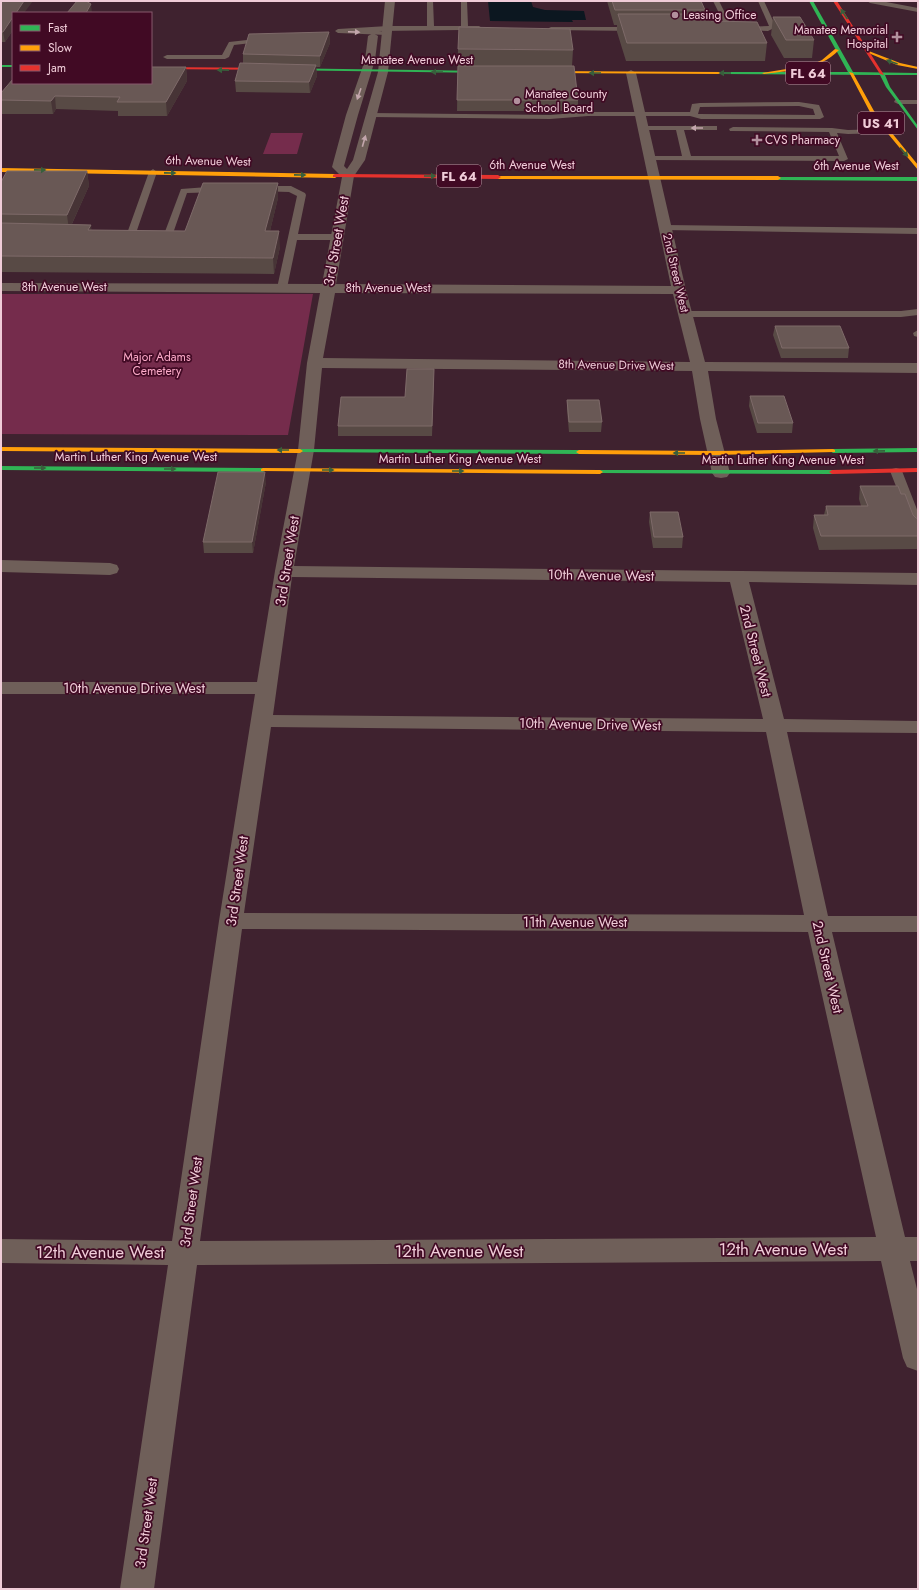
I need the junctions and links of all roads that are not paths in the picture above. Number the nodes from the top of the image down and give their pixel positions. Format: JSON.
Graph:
{"nodes":[{"id":1,"x":390,"y":1,"type":"edge"},
{"id":2,"x":430,"y":1,"type":"edge"},
{"id":3,"x":464,"y":1,"type":"edge"},
{"id":4,"x":716,"y":1,"type":"edge"},
{"id":5,"x":761,"y":1,"type":"edge"},
{"id":6,"x":811,"y":1,"type":"edge"},
{"id":7,"x":835,"y":1,"type":"edge"},
{"id":8,"x":870,"y":1,"type":"edge"},
{"id":9,"x":918,"y":10,"type":"edge"},
{"id":10,"x":375,"y":15,"type":"dead end"},
{"id":11,"x":430,"y":28,"type":"junction"},
{"id":12,"x":466,"y":28,"type":"junction"},
{"id":13,"x":487,"y":28,"type":"edge"},
{"id":14,"x":547,"y":28,"type":"edge"},
{"id":15,"x":644,"y":29,"type":"edge"},
{"id":16,"x":704,"y":29,"type":"edge"},
{"id":17,"x":727,"y":29,"type":"junction"},
{"id":18,"x":388,"y":30,"type":"junction"},
{"id":19,"x":335,"y":31,"type":"dead end"},
{"id":20,"x":373,"y":31,"type":"junction"},
{"id":21,"x":473,"y":39,"type":"edge"},
{"id":22,"x":273,"y":40,"type":"edge"},
{"id":23,"x":837,"y":50,"type":"junction"},
{"id":24,"x":868,"y":51,"type":"junction"},
{"id":25,"x":168,"y":57,"type":"dead end"},
{"id":26,"x":1,"y":66,"type":"edge"},
{"id":27,"x":12,"y":66,"type":"edge"},
{"id":28,"x":152,"y":68,"type":"edge"},
{"id":29,"x":918,"y":68,"type":"edge"},
{"id":30,"x":366,"y":72,"type":"junction"},
{"id":31,"x":383,"y":72,"type":"junction"},
{"id":32,"x":500,"y":72,"type":"edge"},
{"id":33,"x":538,"y":72,"type":"edge"},
{"id":34,"x":632,"y":73,"type":"junction"},
{"id":35,"x":764,"y":73,"type":"junction"},
{"id":36,"x":851,"y":73,"type":"junction"},
{"id":37,"x":882,"y":74,"type":"junction"},
{"id":38,"x":918,"y":74,"type":"edge"},
{"id":39,"x":898,"y":102,"type":"junction"},
{"id":40,"x":918,"y":102,"type":"edge"},
{"id":41,"x":352,"y":114,"type":"junction"},
{"id":42,"x":371,"y":114,"type":"junction"},
{"id":43,"x":640,"y":114,"type":"junction"},
{"id":44,"x":694,"y":114,"type":"junction"},
{"id":45,"x":820,"y":118,"type":"junction"},
{"id":46,"x":643,"y":128,"type":"junction"},
{"id":47,"x":679,"y":128,"type":"junction"},
{"id":48,"x":714,"y":128,"type":"dead end"},
{"id":49,"x":733,"y":129,"type":"dead end"},
{"id":50,"x":918,"y":129,"type":"edge"},
{"id":51,"x":832,"y":130,"type":"junction"},
{"id":52,"x":886,"y":131,"type":"junction"},
{"id":53,"x":650,"y":158,"type":"junction"},
{"id":54,"x":687,"y":158,"type":"junction"},
{"id":55,"x":918,"y":168,"type":"edge"},
{"id":56,"x":1,"y":170,"type":"edge"},
{"id":57,"x":153,"y":172,"type":"junction"},
{"id":58,"x":348,"y":176,"type":"junction"},
{"id":59,"x":654,"y":178,"type":"junction"},
{"id":60,"x":918,"y":179,"type":"edge"},
{"id":61,"x":228,"y":189,"type":"edge"},
{"id":62,"x":252,"y":189,"type":"edge"},
{"id":63,"x":666,"y":228,"type":"junction"},
{"id":64,"x":918,"y":231,"type":"edge"},
{"id":65,"x":119,"y":236,"type":"edge"},
{"id":66,"x":294,"y":237,"type":"junction"},
{"id":67,"x":337,"y":237,"type":"junction"},
{"id":68,"x":130,"y":239,"type":"junction"},
{"id":69,"x":1,"y":286,"type":"edge"},
{"id":70,"x":282,"y":288,"type":"junction"},
{"id":71,"x":328,"y":288,"type":"junction"},
{"id":72,"x":679,"y":290,"type":"junction"},
{"id":73,"x":918,"y":312,"type":"edge"},
{"id":74,"x":685,"y":314,"type":"junction"},
{"id":75,"x":315,"y":363,"type":"junction"},
{"id":76,"x":699,"y":366,"type":"junction"},
{"id":77,"x":918,"y":368,"type":"edge"},
{"id":78,"x":1,"y":449,"type":"edge"},
{"id":79,"x":918,"y":450,"type":"edge"},
{"id":80,"x":716,"y":453,"type":"junction"},
{"id":81,"x":304,"y":460,"type":"junction"},
{"id":82,"x":1,"y":468,"type":"edge"},
{"id":83,"x":918,"y":470,"type":"edge"},
{"id":84,"x":896,"y":471,"type":"junction"},
{"id":85,"x":721,"y":473,"type":"junction"},
{"id":86,"x":918,"y":528,"type":"edge"},
{"id":87,"x":1,"y":566,"type":"edge"},
{"id":88,"x":110,"y":569,"type":"dead end"},
{"id":89,"x":284,"y":570,"type":"junction"},
{"id":90,"x":738,"y":577,"type":"junction"},
{"id":91,"x":918,"y":579,"type":"edge"},
{"id":92,"x":1,"y":688,"type":"edge"},
{"id":93,"x":267,"y":688,"type":"junction"},
{"id":94,"x":261,"y":721,"type":"junction"},
{"id":95,"x":775,"y":726,"type":"junction"},
{"id":96,"x":918,"y":727,"type":"edge"},
{"id":97,"x":231,"y":921,"type":"junction"},
{"id":98,"x":818,"y":923,"type":"junction"},
{"id":99,"x":918,"y":924,"type":"edge"},
{"id":100,"x":906,"y":1249,"type":"edge"},
{"id":101,"x":1,"y":1252,"type":"edge"},
{"id":102,"x":184,"y":1253,"type":"junction"},
{"id":103,"x":918,"y":1358,"type":"edge"},
{"id":104,"x":137,"y":1589,"type":"edge"}],
"edges":[{"from":1,"to":18,"type":"street","name":"3rd Street West"},
{"from":2,"to":11,"type":"lane"},
{"from":3,"to":12,"type":"lane"},
{"from":4,"to":17,"type":"lane"},
{"from":5,"to":17,"type":"lane"},
{"from":6,"to":23,"type":"main road","number":"US 41"},
{"from":24,"to":7,"type":"main road","number":"US 41","one_way":true},
{"from":8,"to":9,"type":"lane"},
{"from":10,"to":20,"type":"street","name":"3rd Street West"},
{"from":11,"to":12,"type":"lane"},
{"from":11,"to":18,"type":"lane"},
{"from":12,"to":13,"type":"lane"},
{"from":12,"to":21,"type":"lane"},
{"from":14,"to":15,"type":"lane"},
{"from":16,"to":17,"type":"lane"},
{"from":18,"to":20,"type":"lane"},
{"from":18,"to":31,"type":"street","name":"3rd Street West"},
{"from":19,"to":20,"type":"lane"},
{"from":20,"to":30,"type":"street","name":"3rd Street West"},
{"from":22,"to":25,"type":"lane"},
{"from":23,"to":35,"type":"main road"},
{"from":23,"to":36,"type":"main road","number":"US 41"},
{"from":29,"to":24,"type":"main road","one_way":true},
{"from":24,"to":37,"type":"main road","number":"US 41"},
{"from":26,"to":27,"type":"main road"},
{"from":30,"to":28,"type":"main road","name":"Manatee Avenue West","one_way":true},
{"from":30,"to":31,"type":"main road","name":"Manatee Avenue West"},
{"from":30,"to":41,"type":"street","name":"3rd Street West","one_way":true},
{"from":32,"to":31,"type":"main road","name":"Manatee Avenue West","one_way":true},
{"from":31,"to":42,"type":"street","name":"3rd Street West"},
{"from":34,"to":33,"type":"main road","number":"FL 64","one_way":true},
{"from":35,"to":34,"type":"main road","number":"FL 64","one_way":true},
{"from":34,"to":43,"type":"street","name":"2nd Street West"},
{"from":35,"to":36,"type":"main road","number":"FL 64"},
{"from":36,"to":37,"type":"main road","number":"FL 64"},
{"from":36,"to":52,"type":"main road","number":"US 41"},
{"from":37,"to":38,"type":"main road","number":"FL 64"},
{"from":37,"to":39,"type":"main road","number":"US 41"},
{"from":39,"to":40,"type":"lane"},
{"from":39,"to":50,"type":"main road","number":"US 41"},
{"from":41,"to":42,"type":"street"},
{"from":41,"to":58,"type":"street","name":"3rd Street West"},
{"from":42,"to":43,"type":"lane"},
{"from":58,"to":42,"type":"street","name":"3rd Street West","one_way":true},
{"from":43,"to":44,"type":"lane"},
{"from":43,"to":46,"type":"street","name":"2nd Street West"},
{"from":44,"to":45,"type":"lane"},
{"from":44,"to":45,"type":"lane"},
{"from":45,"to":51,"type":"lane"},
{"from":46,"to":47,"type":"lane"},
{"from":46,"to":53,"type":"street","name":"2nd Street West"},
{"from":48,"to":47,"type":"lane","one_way":true},
{"from":47,"to":54,"type":"lane"},
{"from":49,"to":51,"type":"lane"},
{"from":51,"to":52,"type":"lane"},
{"from":51,"to":54,"type":"lane"},
{"from":52,"to":55,"type":"main road","number":"US 41","one_way":true},
{"from":53,"to":54,"type":"lane"},
{"from":53,"to":59,"type":"street","name":"2nd Street West"},
{"from":56,"to":57,"type":"main road","name":"6th Avenue West","number":"FL 64","one_way":true},
{"from":57,"to":58,"type":"main road","name":"6th Avenue West","number":"FL 64","one_way":true},
{"from":57,"to":68,"type":"lane"},
{"from":58,"to":59,"type":"main road","name":"6th Avenue West","number":"FL 64","one_way":true},
{"from":58,"to":67,"type":"street","name":"3rd Street West"},
{"from":59,"to":60,"type":"main road","name":"6th Avenue West","number":"FL 64"},
{"from":59,"to":63,"type":"street","name":"2nd Street West"},
{"from":61,"to":68,"type":"lane"},
{"from":62,"to":66,"type":"lane"},
{"from":63,"to":64,"type":"lane"},
{"from":63,"to":72,"type":"street","name":"2nd Street West"},
{"from":65,"to":68,"type":"lane"},
{"from":66,"to":67,"type":"lane"},
{"from":66,"to":70,"type":"lane"},
{"from":67,"to":71,"type":"street","name":"3rd Street West"},
{"from":69,"to":70,"type":"street","name":"8th Avenue West"},
{"from":70,"to":71,"type":"street","name":"8th Avenue West"},
{"from":71,"to":72,"type":"street","name":"8th Avenue West"},
{"from":71,"to":75,"type":"street","name":"3rd Street West"},
{"from":72,"to":74,"type":"street","name":"2nd Street West"},
{"from":73,"to":74,"type":"lane"},
{"from":74,"to":76,"type":"street","name":"2nd Street West"},
{"from":75,"to":76,"type":"street","name":"8th Avenue Drive West"},
{"from":75,"to":81,"type":"street","name":"3rd Street West"},
{"from":76,"to":77,"type":"street","name":"8th Avenue Drive West"},
{"from":76,"to":80,"type":"street","name":"2nd Street West"},
{"from":81,"to":78,"type":"main road","name":"Martin Luther King Avenue West","one_way":true},
{"from":79,"to":80,"type":"main road","name":"Martin Luther King Avenue West","one_way":true},
{"from":80,"to":81,"type":"main road","name":"Martin Luther King Avenue West","one_way":true},
{"from":80,"to":85,"type":"street","name":"2nd Street West"},
{"from":82,"to":81,"type":"main road","name":"Martin Luther King Avenue West","one_way":true},
{"from":81,"to":85,"type":"main road","name":"Martin Luther King Avenue West","one_way":true},
{"from":81,"to":89,"type":"street","name":"3rd Street West"},
{"from":83,"to":84,"type":"main road","name":"Martin Luther King Avenue West"},
{"from":84,"to":85,"type":"main road","name":"Martin Luther King Avenue West"},
{"from":84,"to":86,"type":"lane"},
{"from":87,"to":88,"type":"street"},
{"from":89,"to":90,"type":"street","name":"10th Avenue West"},
{"from":89,"to":93,"type":"street","name":"3rd Street West"},
{"from":90,"to":91,"type":"street","name":"10th Avenue West"},
{"from":90,"to":95,"type":"street","name":"2nd Street West"},
{"from":92,"to":93,"type":"street","name":"10th Avenue Drive West"},
{"from":93,"to":94,"type":"street","name":"3rd Street West"},
{"from":94,"to":95,"type":"street","name":"10th Avenue Drive West"},
{"from":94,"to":97,"type":"street","name":"3rd Street West"},
{"from":95,"to":96,"type":"street","name":"10th Avenue Drive West"},
{"from":95,"to":98,"type":"street","name":"2nd Street West"},
{"from":97,"to":98,"type":"street","name":"11th Avenue West"},
{"from":97,"to":102,"type":"street","name":"3rd Street West"},
{"from":98,"to":99,"type":"street","name":"11th Avenue West"},
{"from":98,"to":100,"type":"street","name":"2nd Street West"},
{"from":100,"to":102,"type":"street","name":"12th Avenue West"},
{"from":100,"to":103,"type":"street","name":"2nd Street West"},
{"from":101,"to":102,"type":"street","name":"12th Avenue West"},
{"from":102,"to":104,"type":"street","name":"3rd Street West"}]}
